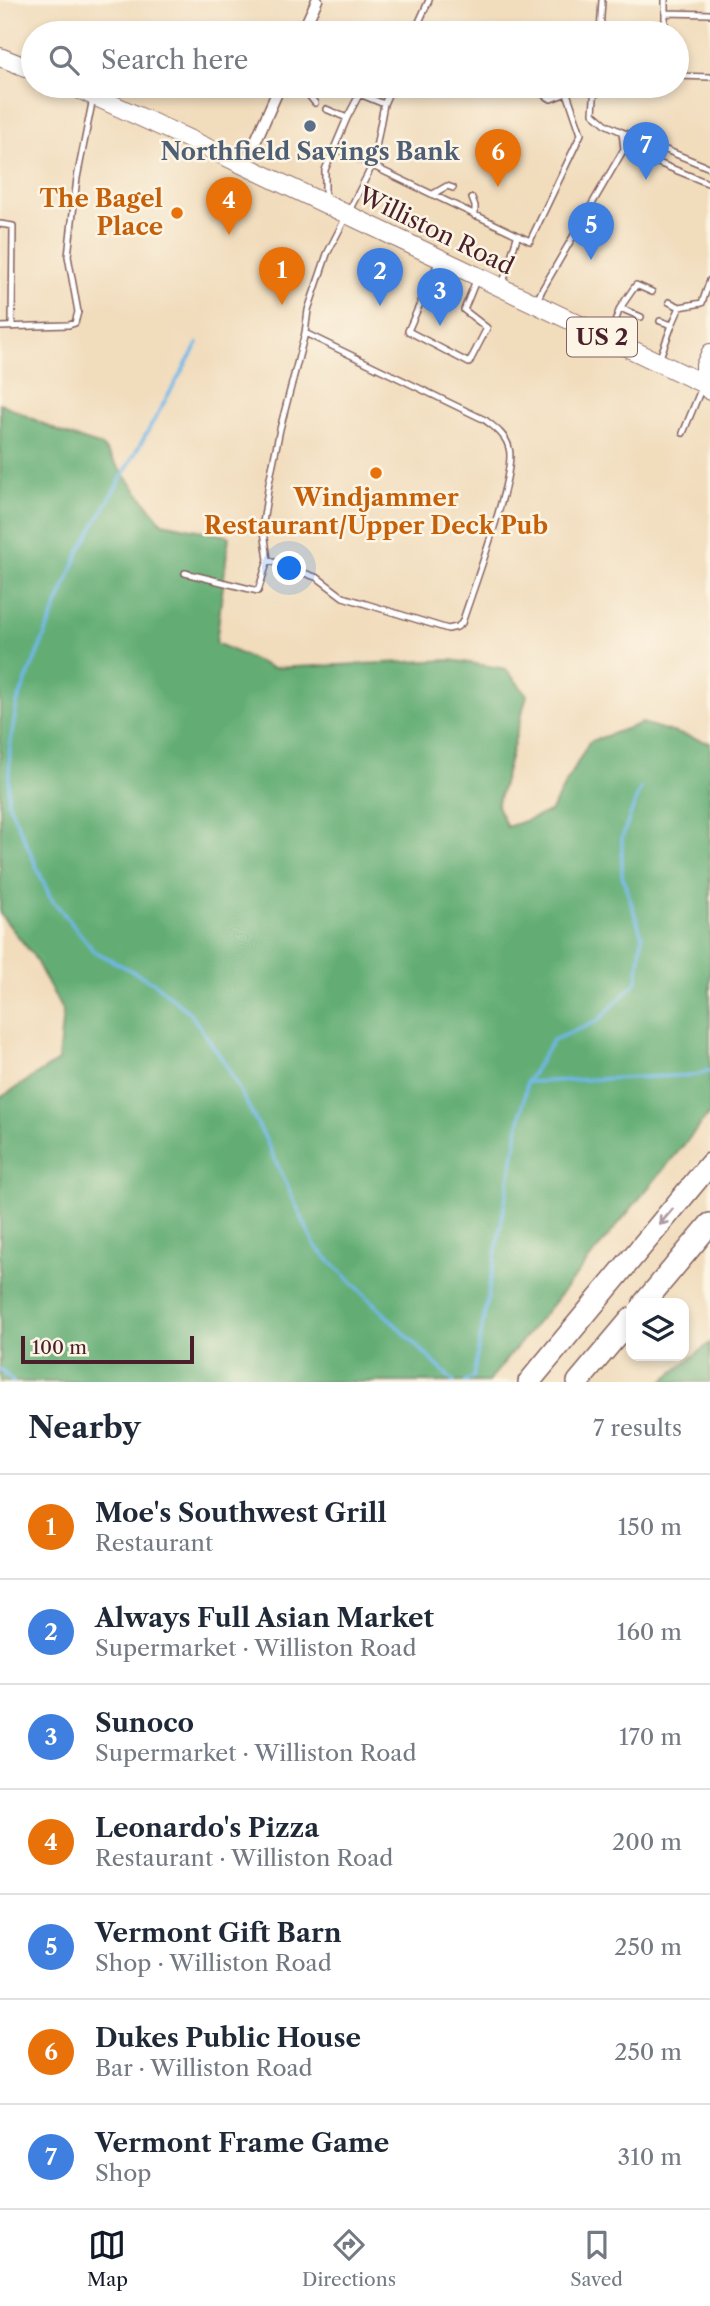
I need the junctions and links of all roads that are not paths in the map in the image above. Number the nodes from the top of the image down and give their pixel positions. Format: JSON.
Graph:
{"nodes":[{"id":1,"x":317,"y":0,"type":"edge"},
{"id":2,"x":429,"y":0,"type":"edge"},
{"id":3,"x":602,"y":0,"type":"edge"},
{"id":4,"x":665,"y":0,"type":"edge"},
{"id":5,"x":665,"y":13,"type":"junction"},
{"id":6,"x":710,"y":14,"type":"edge"},
{"id":7,"x":307,"y":21,"type":"edge"},
{"id":8,"x":419,"y":21,"type":"edge"},
{"id":9,"x":601,"y":21,"type":"edge"},
{"id":10,"x":665,"y":21,"type":"edge"},
{"id":11,"x":0,"y":57,"type":"edge"},
{"id":12,"x":21,"y":65,"type":"edge"},
{"id":13,"x":689,"y":76,"type":"edge"},
{"id":14,"x":710,"y":77,"type":"edge"},
{"id":15,"x":93,"y":98,"type":"edge"},
{"id":16,"x":100,"y":98,"type":"edge"},
{"id":17,"x":275,"y":98,"type":"edge"},
{"id":18,"x":310,"y":98,"type":"edge"},
{"id":19,"x":357,"y":98,"type":"edge"},
{"id":20,"x":367,"y":98,"type":"edge"},
{"id":21,"x":387,"y":98,"type":"edge"},
{"id":22,"x":570,"y":98,"type":"edge"},
{"id":23,"x":594,"y":98,"type":"edge"},
{"id":24,"x":314,"y":103,"type":"dead end"},
{"id":25,"x":384,"y":104,"type":"junction"},
{"id":26,"x":326,"y":109,"type":"dead end"},
{"id":27,"x":347,"y":118,"type":"junction"},
{"id":28,"x":622,"y":132,"type":"junction"},
{"id":29,"x":335,"y":148,"type":"junction"},
{"id":30,"x":624,"y":149,"type":"junction"},
{"id":31,"x":373,"y":164,"type":"junction"},
{"id":32,"x":245,"y":165,"type":"junction"},
{"id":33,"x":710,"y":168,"type":"edge"},
{"id":34,"x":710,"y":184,"type":"edge"},
{"id":35,"x":453,"y":188,"type":"dead end"},
{"id":36,"x":433,"y":194,"type":"junction"},
{"id":37,"x":472,"y":198,"type":"dead end"},
{"id":38,"x":324,"y":204,"type":"junction"},
{"id":39,"x":348,"y":215,"type":"junction"},
{"id":40,"x":475,"y":215,"type":"junction"},
{"id":41,"x":0,"y":225,"type":"edge"},
{"id":42,"x":517,"y":237,"type":"junction"},
{"id":43,"x":440,"y":260,"type":"junction"},
{"id":44,"x":478,"y":278,"type":"junction"},
{"id":45,"x":710,"y":280,"type":"edge"},
{"id":46,"x":501,"y":289,"type":"junction"},
{"id":47,"x":652,"y":292,"type":"dead end"},
{"id":48,"x":703,"y":301,"type":"junction"},
{"id":49,"x":669,"y":302,"type":"dead end"},
{"id":50,"x":536,"y":305,"type":"junction"},
{"id":51,"x":680,"y":307,"type":"junction"},
{"id":52,"x":620,"y":308,"type":"junction"},
{"id":53,"x":710,"y":308,"type":"edge"},
{"id":54,"x":641,"y":317,"type":"dead end"},
{"id":55,"x":660,"y":321,"type":"dead end"},
{"id":56,"x":672,"y":325,"type":"junction"},
{"id":57,"x":0,"y":327,"type":"edge"},
{"id":58,"x":12,"y":327,"type":"junction"},
{"id":59,"x":306,"y":333,"type":"junction"},
{"id":60,"x":608,"y":340,"type":"junction"},
{"id":61,"x":710,"y":352,"type":"edge"},
{"id":62,"x":658,"y":363,"type":"junction"},
{"id":63,"x":708,"y":385,"type":"edge"},
{"id":64,"x":683,"y":433,"type":"dead end"},
{"id":65,"x":268,"y":560,"type":"junction"},
{"id":66,"x":185,"y":573,"type":"dead end"},
{"id":67,"x":710,"y":1164,"type":"edge"},
{"id":68,"x":710,"y":1224,"type":"edge"},
{"id":69,"x":710,"y":1246,"type":"edge"},
{"id":70,"x":648,"y":1298,"type":"edge"},
{"id":71,"x":659,"y":1298,"type":"edge"},
{"id":72,"x":626,"y":1325,"type":"edge"},
{"id":73,"x":626,"y":1331,"type":"edge"},
{"id":74,"x":583,"y":1377,"type":"edge"},
{"id":75,"x":528,"y":1382,"type":"edge"}],
"edges":[{"from":1,"to":7,"type":"street"},
{"from":2,"to":8,"type":"lane"},
{"from":3,"to":9,"type":"lane"},
{"from":4,"to":5,"type":"lane"},
{"from":5,"to":6,"type":"lane"},
{"from":5,"to":10,"type":"lane"},
{"from":11,"to":12,"type":"main road"},
{"from":13,"to":14,"type":"lane"},
{"from":15,"to":58,"type":"lane"},
{"from":16,"to":32,"type":"main road","name":"Williston Road","number":"US 2"},
{"from":17,"to":32,"type":"street"},
{"from":18,"to":24,"type":"lane"},
{"from":19,"to":27,"type":"lane"},
{"from":20,"to":25,"type":"lane"},
{"from":21,"to":25,"type":"lane"},
{"from":22,"to":42,"type":"lane"},
{"from":23,"to":28,"type":"lane"},
{"from":25,"to":31,"type":"lane"},
{"from":26,"to":27,"type":"lane"},
{"from":27,"to":29,"type":"lane"},
{"from":28,"to":30,"type":"lane"},
{"from":28,"to":33,"type":"lane"},
{"from":29,"to":31,"type":"lane"},
{"from":29,"to":38,"type":"lane"},
{"from":30,"to":34,"type":"lane"},
{"from":30,"to":50,"type":"lane"},
{"from":31,"to":36,"type":"lane"},
{"from":31,"to":39,"type":"lane"},
{"from":32,"to":38,"type":"main road","name":"Williston Road","number":"US 2"},
{"from":35,"to":36,"type":"lane"},
{"from":36,"to":40,"type":"lane"},
{"from":37,"to":40,"type":"lane"},
{"from":38,"to":39,"type":"main road","name":"Williston Road","number":"US 2"},
{"from":39,"to":43,"type":"main road","name":"Williston Road","number":"US 2"},
{"from":39,"to":59,"type":"lane"},
{"from":40,"to":42,"type":"lane"},
{"from":41,"to":58,"type":"lane"},
{"from":42,"to":46,"type":"lane"},
{"from":43,"to":44,"type":"main road","name":"Williston Road","number":"US 2"},
{"from":43,"to":44,"type":"lane"},
{"from":44,"to":46,"type":"main road","name":"Williston Road","number":"US 2"},
{"from":45,"to":48,"type":"lane"},
{"from":46,"to":50,"type":"main road","name":"Williston Road","number":"US 2"},
{"from":47,"to":52,"type":"lane"},
{"from":48,"to":51,"type":"lane"},
{"from":48,"to":53,"type":"lane"},
{"from":49,"to":51,"type":"lane"},
{"from":50,"to":60,"type":"main road","name":"Williston Road","number":"US 2"},
{"from":51,"to":56,"type":"lane"},
{"from":52,"to":54,"type":"lane"},
{"from":52,"to":60,"type":"lane"},
{"from":55,"to":56,"type":"lane"},
{"from":56,"to":62,"type":"lane"},
{"from":57,"to":58,"type":"lane"},
{"from":59,"to":65,"type":"lane"},
{"from":59,"to":65,"type":"lane"},
{"from":60,"to":62,"type":"main road","name":"Williston Road","number":"US 2"},
{"from":61,"to":63,"type":"main road"},
{"from":62,"to":63,"type":"main road","name":"Williston Road","number":"US 2"},
{"from":63,"to":64,"type":"lane"},
{"from":65,"to":66,"type":"lane"},
{"from":67,"to":75,"type":"highway","one_way":true},
{"from":68,"to":70,"type":"highway"},
{"from":69,"to":71,"type":"highway"},
{"from":72,"to":74,"type":"highway"},
{"from":73,"to":74,"type":"highway"}]}
